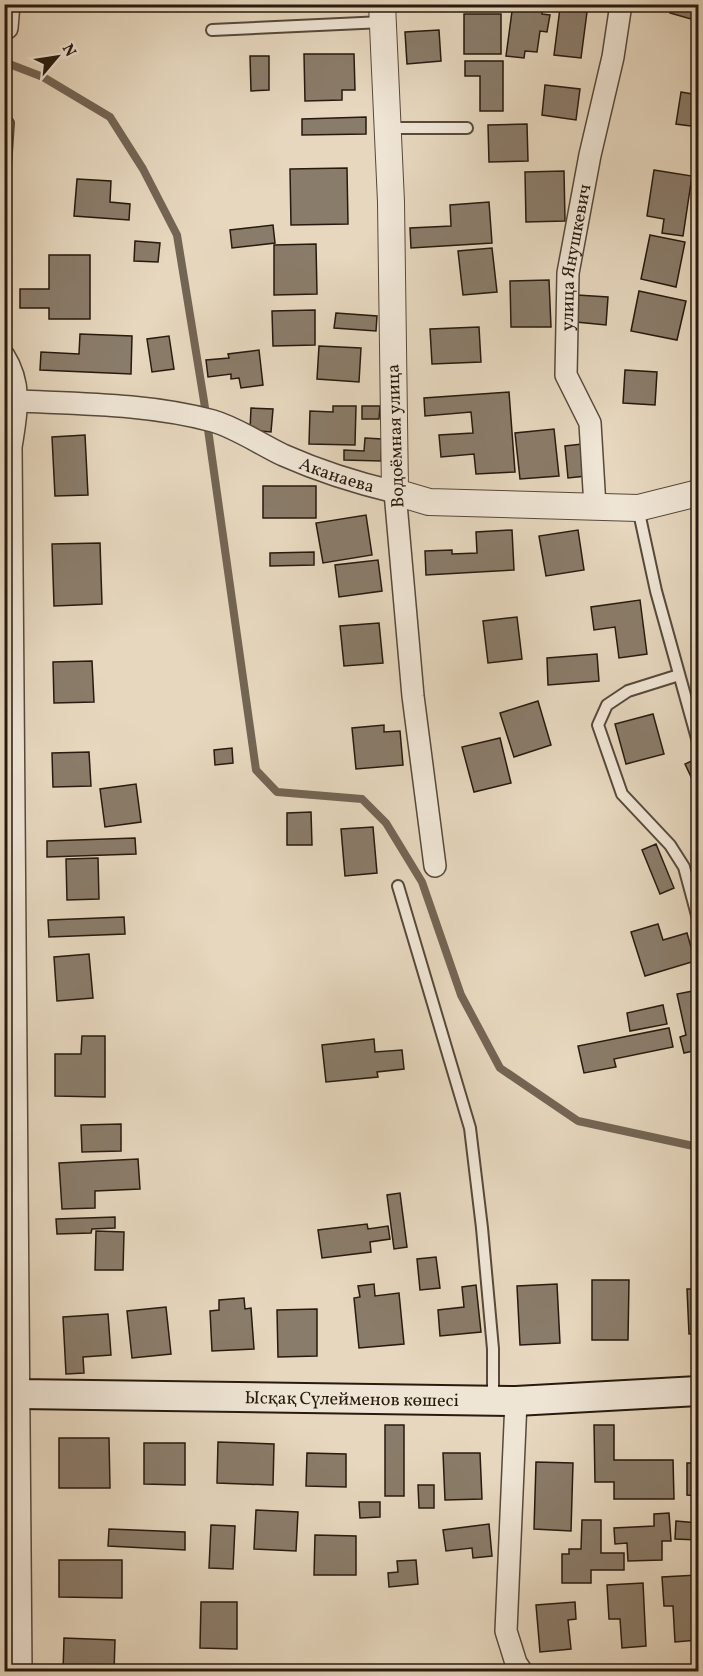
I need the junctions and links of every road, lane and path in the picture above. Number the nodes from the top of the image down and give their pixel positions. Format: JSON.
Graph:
{"nodes":[{"id":1,"x":9,"y":4,"type":"edge"},
{"id":2,"x":621,"y":4,"type":"edge"},
{"id":3,"x":382,"y":13,"type":"edge"},
{"id":4,"x":7,"y":28,"type":"dead end"},
{"id":5,"x":212,"y":30,"type":"dead end"},
{"id":6,"x":8,"y":123,"type":"dead end"},
{"id":7,"x":387,"y":128,"type":"junction"},
{"id":8,"x":467,"y":128,"type":"dead end"},
{"id":9,"x":4,"y":182,"type":"edge"},
{"id":10,"x":4,"y":356,"type":"edge"},
{"id":11,"x":18,"y":401,"type":"junction"},
{"id":12,"x":395,"y":492,"type":"junction"},
{"id":13,"x":699,"y":494,"type":"edge"},
{"id":14,"x":595,"y":507,"type":"junction"},
{"id":15,"x":638,"y":508,"type":"junction"},
{"id":16,"x":679,"y":675,"type":"junction"},
{"id":17,"x":699,"y":742,"type":"edge"},
{"id":18,"x":435,"y":866,"type":"dead end"},
{"id":19,"x":398,"y":886,"type":"dead end"},
{"id":20,"x":699,"y":920,"type":"edge"},
{"id":21,"x":699,"y":1391,"type":"edge"},
{"id":22,"x":12,"y":1393,"type":"edge"},
{"id":23,"x":505,"y":1400,"type":"junction"},
{"id":24,"x":21,"y":1671,"type":"edge"},
{"id":25,"x":522,"y":1671,"type":"edge"}],
"edges":[{"from":1,"to":4,"type":"street"},
{"from":2,"to":14,"type":"street","name":"улица Янушкевич"},
{"from":3,"to":5,"type":"lane"},
{"from":3,"to":7,"type":"street","name":"Водоёмная улица"},
{"from":6,"to":9,"type":"lane"},
{"from":7,"to":8,"type":"lane"},
{"from":7,"to":12,"type":"street","name":"Водоёмная улица"},
{"from":10,"to":11,"type":"street"},
{"from":11,"to":12,"type":"street","name":"Аканаева"},
{"from":11,"to":22,"type":"street"},
{"from":12,"to":14,"type":"street","name":"Аканаева"},
{"from":12,"to":18,"type":"street","name":"Водоёмная улица"},
{"from":13,"to":15,"type":"street","name":"Аканаева"},
{"from":14,"to":15,"type":"street","name":"Аканаева"},
{"from":15,"to":16,"type":"lane"},
{"from":16,"to":17,"type":"lane"},
{"from":16,"to":20,"type":"lane"},
{"from":19,"to":23,"type":"lane"},
{"from":21,"to":23,"type":"main road","name":"Ысқақ Сүлейменов көшесі"},
{"from":22,"to":23,"type":"main road","name":"Ысқақ Сүлейменов көшесі"},
{"from":22,"to":24,"type":"street"},
{"from":23,"to":25,"type":"street"}]}
